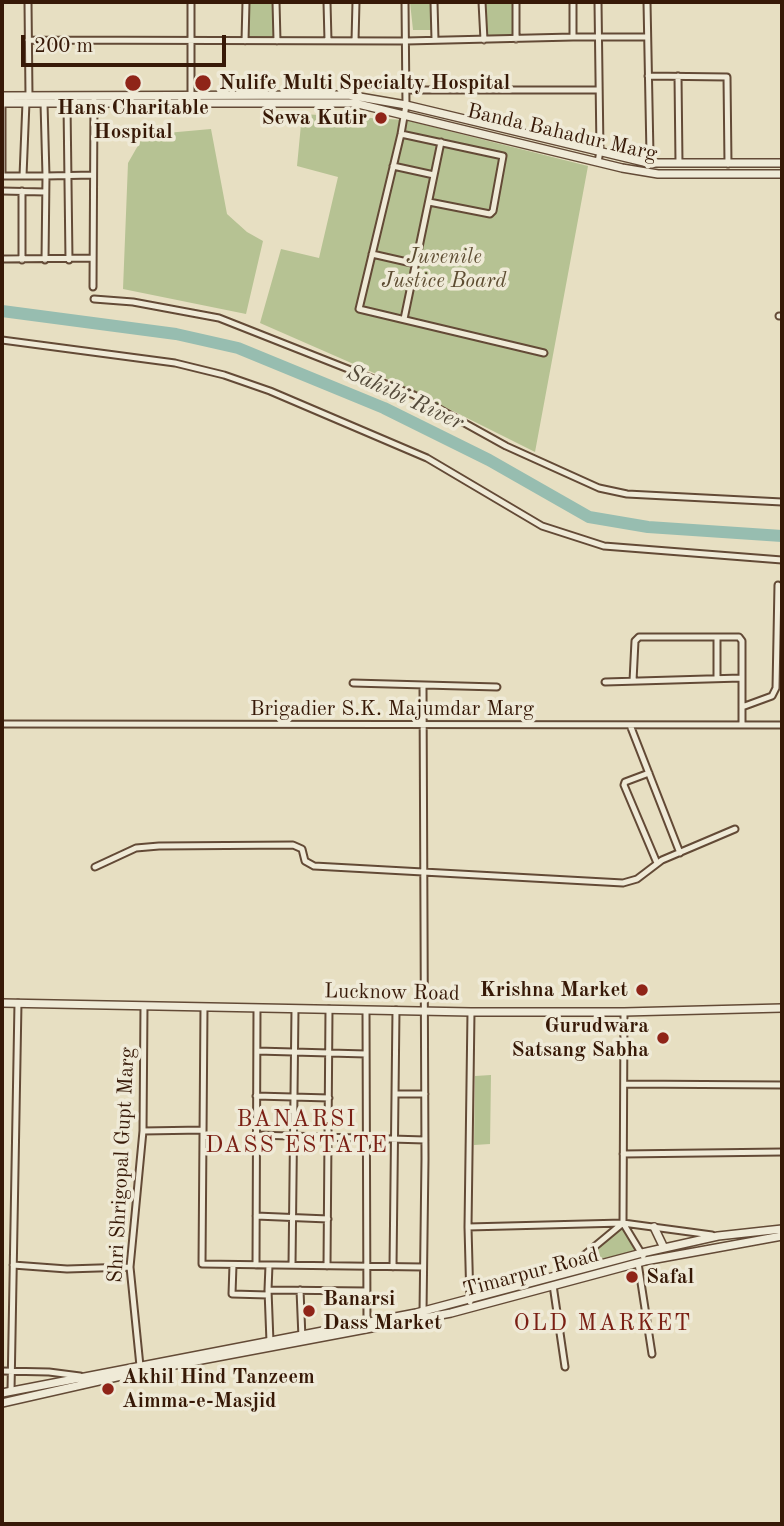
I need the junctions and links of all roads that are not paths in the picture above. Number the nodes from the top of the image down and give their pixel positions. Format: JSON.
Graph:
{"nodes":[{"id":1,"x":28,"y":2,"type":"edge"},
{"id":2,"x":191,"y":2,"type":"edge"},
{"id":3,"x":246,"y":2,"type":"edge"},
{"id":4,"x":276,"y":2,"type":"edge"},
{"id":5,"x":327,"y":2,"type":"edge"},
{"id":6,"x":356,"y":2,"type":"edge"},
{"id":7,"x":405,"y":2,"type":"edge"},
{"id":8,"x":434,"y":2,"type":"edge"},
{"id":9,"x":482,"y":2,"type":"edge"},
{"id":10,"x":516,"y":2,"type":"edge"},
{"id":11,"x":573,"y":2,"type":"edge"},
{"id":12,"x":598,"y":2,"type":"edge"},
{"id":13,"x":647,"y":2,"type":"edge"},
{"id":14,"x":573,"y":37,"type":"junction"},
{"id":15,"x":647,"y":37,"type":"junction"},
{"id":16,"x":598,"y":38,"type":"junction"},
{"id":17,"x":516,"y":39,"type":"junction"},
{"id":18,"x":28,"y":40,"type":"junction"},
{"id":19,"x":191,"y":40,"type":"junction"},
{"id":20,"x":435,"y":40,"type":"junction"},
{"id":21,"x":484,"y":40,"type":"junction"},
{"id":22,"x":245,"y":41,"type":"junction"},
{"id":23,"x":277,"y":41,"type":"junction"},
{"id":24,"x":328,"y":41,"type":"junction"},
{"id":25,"x":355,"y":41,"type":"junction"},
{"id":26,"x":406,"y":41,"type":"junction"},
{"id":27,"x":648,"y":76,"type":"junction"},
{"id":28,"x":678,"y":76,"type":"junction"},
{"id":29,"x":406,"y":90,"type":"junction"},
{"id":30,"x":598,"y":90,"type":"junction"},
{"id":31,"x":2,"y":96,"type":"edge"},
{"id":32,"x":28,"y":99,"type":"junction"},
{"id":33,"x":94,"y":100,"type":"junction"},
{"id":34,"x":191,"y":100,"type":"junction"},
{"id":35,"x":2,"y":103,"type":"edge"},
{"id":36,"x":44,"y":103,"type":"junction"},
{"id":37,"x":67,"y":104,"type":"junction"},
{"id":38,"x":405,"y":105,"type":"junction"},
{"id":39,"x":404,"y":114,"type":"junction"},
{"id":40,"x":401,"y":134,"type":"junction"},
{"id":41,"x":441,"y":142,"type":"junction"},
{"id":42,"x":600,"y":152,"type":"junction"},
{"id":43,"x":598,"y":162,"type":"junction"},
{"id":44,"x":782,"y":163,"type":"edge"},
{"id":45,"x":679,"y":164,"type":"junction"},
{"id":46,"x":728,"y":164,"type":"junction"},
{"id":47,"x":695,"y":165,"type":"junction"},
{"id":48,"x":393,"y":166,"type":"junction"},
{"id":49,"x":648,"y":168,"type":"junction"},
{"id":50,"x":782,"y":174,"type":"edge"},
{"id":51,"x":93,"y":175,"type":"junction"},
{"id":52,"x":434,"y":175,"type":"junction"},
{"id":53,"x":694,"y":175,"type":"junction"},
{"id":54,"x":2,"y":176,"type":"edge"},
{"id":55,"x":23,"y":176,"type":"junction"},
{"id":56,"x":46,"y":176,"type":"junction"},
{"id":57,"x":68,"y":176,"type":"junction"},
{"id":58,"x":2,"y":191,"type":"edge"},
{"id":59,"x":22,"y":191,"type":"junction"},
{"id":60,"x":46,"y":192,"type":"junction"},
{"id":61,"x":429,"y":202,"type":"junction"},
{"id":62,"x":372,"y":254,"type":"junction"},
{"id":63,"x":93,"y":258,"type":"junction"},
{"id":64,"x":2,"y":259,"type":"edge"},
{"id":65,"x":22,"y":260,"type":"junction"},
{"id":66,"x":45,"y":260,"type":"junction"},
{"id":67,"x":69,"y":260,"type":"junction"},
{"id":68,"x":415,"y":264,"type":"junction"},
{"id":69,"x":93,"y":287,"type":"dead end"},
{"id":70,"x":94,"y":299,"type":"dead end"},
{"id":71,"x":404,"y":319,"type":"junction"},
{"id":72,"x":2,"y":340,"type":"edge"},
{"id":73,"x":544,"y":353,"type":"dead end"},
{"id":74,"x":782,"y":502,"type":"edge"},
{"id":75,"x":782,"y":560,"type":"edge"},
{"id":76,"x":778,"y":585,"type":"dead end"},
{"id":77,"x":717,"y":638,"type":"junction"},
{"id":78,"x":717,"y":678,"type":"junction"},
{"id":79,"x":741,"y":678,"type":"junction"},
{"id":80,"x":633,"y":681,"type":"junction"},
{"id":81,"x":605,"y":682,"type":"dead end"},
{"id":82,"x":353,"y":683,"type":"dead end"},
{"id":83,"x":423,"y":685,"type":"junction"},
{"id":84,"x":497,"y":687,"type":"dead end"},
{"id":85,"x":742,"y":707,"type":"junction"},
{"id":86,"x":2,"y":724,"type":"edge"},
{"id":87,"x":423,"y":724,"type":"junction"},
{"id":88,"x":630,"y":725,"type":"junction"},
{"id":89,"x":743,"y":725,"type":"junction"},
{"id":90,"x":782,"y":726,"type":"edge"},
{"id":91,"x":649,"y":773,"type":"junction"},
{"id":92,"x":735,"y":829,"type":"dead end"},
{"id":93,"x":680,"y":853,"type":"junction"},
{"id":94,"x":657,"y":863,"type":"junction"},
{"id":95,"x":95,"y":867,"type":"dead end"},
{"id":96,"x":424,"y":873,"type":"junction"},
{"id":97,"x":2,"y":1003,"type":"edge"},
{"id":98,"x":18,"y":1003,"type":"junction"},
{"id":99,"x":144,"y":1006,"type":"junction"},
{"id":100,"x":204,"y":1007,"type":"junction"},
{"id":101,"x":257,"y":1008,"type":"junction"},
{"id":102,"x":295,"y":1009,"type":"junction"},
{"id":103,"x":329,"y":1009,"type":"junction"},
{"id":104,"x":782,"y":1009,"type":"edge"},
{"id":105,"x":366,"y":1010,"type":"junction"},
{"id":106,"x":397,"y":1010,"type":"junction"},
{"id":107,"x":426,"y":1011,"type":"junction"},
{"id":108,"x":471,"y":1012,"type":"junction"},
{"id":109,"x":624,"y":1012,"type":"junction"},
{"id":110,"x":257,"y":1051,"type":"junction"},
{"id":111,"x":295,"y":1052,"type":"junction"},
{"id":112,"x":329,"y":1054,"type":"junction"},
{"id":113,"x":366,"y":1054,"type":"junction"},
{"id":114,"x":624,"y":1084,"type":"junction"},
{"id":115,"x":782,"y":1085,"type":"edge"},
{"id":116,"x":396,"y":1094,"type":"junction"},
{"id":117,"x":425,"y":1094,"type":"junction"},
{"id":118,"x":257,"y":1096,"type":"junction"},
{"id":119,"x":294,"y":1097,"type":"junction"},
{"id":120,"x":329,"y":1098,"type":"junction"},
{"id":121,"x":203,"y":1130,"type":"junction"},
{"id":122,"x":143,"y":1131,"type":"junction"},
{"id":123,"x":256,"y":1135,"type":"junction"},
{"id":124,"x":294,"y":1136,"type":"junction"},
{"id":125,"x":328,"y":1136,"type":"junction"},
{"id":126,"x":366,"y":1137,"type":"junction"},
{"id":127,"x":395,"y":1138,"type":"junction"},
{"id":128,"x":425,"y":1140,"type":"junction"},
{"id":129,"x":782,"y":1152,"type":"edge"},
{"id":130,"x":623,"y":1154,"type":"junction"},
{"id":131,"x":256,"y":1216,"type":"junction"},
{"id":132,"x":293,"y":1218,"type":"junction"},
{"id":133,"x":328,"y":1219,"type":"junction"},
{"id":134,"x":623,"y":1223,"type":"junction"},
{"id":135,"x":468,"y":1227,"type":"junction"},
{"id":136,"x":654,"y":1227,"type":"junction"},
{"id":137,"x":782,"y":1229,"type":"edge"},
{"id":138,"x":719,"y":1236,"type":"junction"},
{"id":139,"x":782,"y":1236,"type":"edge"},
{"id":140,"x":664,"y":1248,"type":"junction"},
{"id":141,"x":641,"y":1259,"type":"junction"},
{"id":142,"x":13,"y":1265,"type":"junction"},
{"id":143,"x":233,"y":1265,"type":"junction"},
{"id":144,"x":256,"y":1265,"type":"junction"},
{"id":145,"x":269,"y":1265,"type":"junction"},
{"id":146,"x":292,"y":1265,"type":"junction"},
{"id":147,"x":327,"y":1266,"type":"junction"},
{"id":148,"x":367,"y":1266,"type":"junction"},
{"id":149,"x":130,"y":1267,"type":"junction"},
{"id":150,"x":393,"y":1267,"type":"junction"},
{"id":151,"x":423,"y":1267,"type":"junction"},
{"id":152,"x":562,"y":1274,"type":"junction"},
{"id":153,"x":554,"y":1285,"type":"junction"},
{"id":154,"x":300,"y":1290,"type":"junction"},
{"id":155,"x":367,"y":1291,"type":"junction"},
{"id":156,"x":268,"y":1292,"type":"junction"},
{"id":157,"x":471,"y":1304,"type":"junction"},
{"id":158,"x":423,"y":1315,"type":"junction"},
{"id":159,"x":368,"y":1326,"type":"junction"},
{"id":160,"x":302,"y":1338,"type":"junction"},
{"id":161,"x":270,"y":1344,"type":"junction"},
{"id":162,"x":652,"y":1354,"type":"dead end"},
{"id":163,"x":565,"y":1367,"type":"dead end"},
{"id":164,"x":140,"y":1369,"type":"junction"},
{"id":165,"x":2,"y":1371,"type":"edge"},
{"id":166,"x":11,"y":1371,"type":"junction"},
{"id":167,"x":81,"y":1380,"type":"junction"},
{"id":168,"x":10,"y":1391,"type":"junction"},
{"id":169,"x":2,"y":1393,"type":"edge"},
{"id":170,"x":2,"y":1403,"type":"edge"}],
"edges":[{"from":1,"to":18,"type":"street"},
{"from":2,"to":19,"type":"street"},
{"from":3,"to":22,"type":"street"},
{"from":4,"to":23,"type":"street"},
{"from":5,"to":24,"type":"street"},
{"from":6,"to":25,"type":"street"},
{"from":7,"to":26,"type":"street"},
{"from":8,"to":20,"type":"street"},
{"from":9,"to":21,"type":"street"},
{"from":10,"to":17,"type":"street"},
{"from":11,"to":14,"type":"street"},
{"from":12,"to":16,"type":"street"},
{"from":13,"to":15,"type":"street"},
{"from":14,"to":16,"type":"street"},
{"from":14,"to":17,"type":"street"},
{"from":15,"to":16,"type":"street"},
{"from":15,"to":27,"type":"street"},
{"from":16,"to":30,"type":"street"},
{"from":17,"to":21,"type":"street"},
{"from":18,"to":19,"type":"street"},
{"from":18,"to":32,"type":"street"},
{"from":19,"to":22,"type":"street"},
{"from":19,"to":34,"type":"street"},
{"from":20,"to":21,"type":"street"},
{"from":20,"to":26,"type":"street"},
{"from":22,"to":23,"type":"street"},
{"from":23,"to":24,"type":"street"},
{"from":24,"to":25,"type":"street"},
{"from":25,"to":26,"type":"street"},
{"from":26,"to":29,"type":"street"},
{"from":27,"to":28,"type":"street"},
{"from":27,"to":49,"type":"street"},
{"from":28,"to":45,"type":"street"},
{"from":28,"to":46,"type":"street"},
{"from":29,"to":30,"type":"street"},
{"from":29,"to":38,"type":"street"},
{"from":30,"to":42,"type":"street"},
{"from":31,"to":32,"type":"street","name":"Banda Bahadur Marg"},
{"from":32,"to":33,"type":"street","name":"Banda Bahadur Marg"},
{"from":32,"to":35,"type":"street","name":"Banda Bahadur Marg"},
{"from":32,"to":36,"type":"street","name":"Banda Bahadur Marg"},
{"from":32,"to":55,"type":"street"},
{"from":33,"to":34,"type":"street","name":"Banda Bahadur Marg"},
{"from":33,"to":37,"type":"street","name":"Banda Bahadur Marg"},
{"from":33,"to":51,"type":"street"},
{"from":34,"to":38,"type":"street","name":"Banda Bahadur Marg"},
{"from":34,"to":39,"type":"street","name":"Banda Bahadur Marg"},
{"from":35,"to":54,"type":"street"},
{"from":36,"to":37,"type":"street","name":"Banda Bahadur Marg"},
{"from":36,"to":56,"type":"street"},
{"from":37,"to":57,"type":"street"},
{"from":38,"to":39,"type":"street"},
{"from":38,"to":42,"type":"street","name":"Banda Bahadur Marg"},
{"from":39,"to":40,"type":"street"},
{"from":39,"to":43,"type":"street","name":"Banda Bahadur Marg"},
{"from":40,"to":41,"type":"street"},
{"from":40,"to":48,"type":"street"},
{"from":41,"to":52,"type":"street"},
{"from":41,"to":61,"type":"street"},
{"from":42,"to":43,"type":"street"},
{"from":42,"to":49,"type":"street","name":"Banda Bahadur Marg"},
{"from":43,"to":49,"type":"street","name":"Banda Bahadur Marg"},
{"from":44,"to":46,"type":"street","name":"Banda Bahadur Marg"},
{"from":45,"to":47,"type":"street","name":"Banda Bahadur Marg"},
{"from":45,"to":49,"type":"street","name":"Banda Bahadur Marg"},
{"from":46,"to":47,"type":"street","name":"Banda Bahadur Marg"},
{"from":47,"to":53,"type":"street"},
{"from":48,"to":52,"type":"street"},
{"from":48,"to":62,"type":"street"},
{"from":49,"to":53,"type":"street","name":"Banda Bahadur Marg"},
{"from":50,"to":53,"type":"street","name":"Banda Bahadur Marg"},
{"from":51,"to":57,"type":"street"},
{"from":51,"to":63,"type":"street"},
{"from":52,"to":61,"type":"street"},
{"from":54,"to":55,"type":"street"},
{"from":55,"to":56,"type":"street"},
{"from":56,"to":57,"type":"street"},
{"from":56,"to":60,"type":"street"},
{"from":57,"to":67,"type":"street"},
{"from":58,"to":59,"type":"street"},
{"from":59,"to":60,"type":"street"},
{"from":59,"to":65,"type":"street"},
{"from":60,"to":66,"type":"street"},
{"from":61,"to":68,"type":"street"},
{"from":62,"to":68,"type":"street"},
{"from":62,"to":71,"type":"street"},
{"from":63,"to":67,"type":"street"},
{"from":63,"to":69,"type":"street"},
{"from":64,"to":65,"type":"street"},
{"from":65,"to":66,"type":"street"},
{"from":66,"to":67,"type":"street"},
{"from":68,"to":71,"type":"street"},
{"from":70,"to":74,"type":"street"},
{"from":71,"to":73,"type":"street"},
{"from":72,"to":75,"type":"street"},
{"from":76,"to":85,"type":"street"},
{"from":77,"to":78,"type":"street"},
{"from":77,"to":79,"type":"street"},
{"from":77,"to":80,"type":"street"},
{"from":78,"to":79,"type":"street"},
{"from":78,"to":80,"type":"street"},
{"from":79,"to":85,"type":"street"},
{"from":80,"to":81,"type":"street"},
{"from":82,"to":83,"type":"street"},
{"from":83,"to":84,"type":"street"},
{"from":83,"to":87,"type":"street"},
{"from":85,"to":89,"type":"street"},
{"from":86,"to":87,"type":"street","name":"Brigadier S.K. Majumdar Marg"},
{"from":87,"to":88,"type":"street","name":"Brigadier S.K. Majumdar Marg"},
{"from":87,"to":96,"type":"street"},
{"from":88,"to":89,"type":"street","name":"Brigadier S.K. Majumdar Marg"},
{"from":88,"to":91,"type":"street"},
{"from":89,"to":90,"type":"street","name":"Brigadier S.K. Majumdar Marg"},
{"from":91,"to":93,"type":"street"},
{"from":91,"to":94,"type":"street"},
{"from":92,"to":93,"type":"street"},
{"from":93,"to":94,"type":"street"},
{"from":94,"to":96,"type":"street"},
{"from":95,"to":96,"type":"street"},
{"from":96,"to":107,"type":"street"},
{"from":97,"to":98,"type":"street","name":"Lucknow Road"},
{"from":98,"to":99,"type":"street","name":"Lucknow Road"},
{"from":98,"to":142,"type":"street"},
{"from":99,"to":100,"type":"street","name":"Lucknow Road"},
{"from":99,"to":122,"type":"street","name":"Shri Shrigopal Gupt Marg"},
{"from":100,"to":101,"type":"street","name":"Lucknow Road"},
{"from":100,"to":121,"type":"street"},
{"from":101,"to":102,"type":"street","name":"Lucknow Road"},
{"from":101,"to":110,"type":"street"},
{"from":102,"to":103,"type":"street","name":"Lucknow Road"},
{"from":102,"to":111,"type":"street"},
{"from":103,"to":105,"type":"street","name":"Lucknow Road"},
{"from":103,"to":112,"type":"street"},
{"from":104,"to":109,"type":"street","name":"Lucknow Road"},
{"from":105,"to":106,"type":"street","name":"Lucknow Road"},
{"from":105,"to":113,"type":"street"},
{"from":106,"to":107,"type":"street","name":"Lucknow Road"},
{"from":106,"to":116,"type":"street"},
{"from":107,"to":108,"type":"street","name":"Lucknow Road"},
{"from":107,"to":117,"type":"street"},
{"from":108,"to":109,"type":"street","name":"Lucknow Road"},
{"from":108,"to":135,"type":"street"},
{"from":109,"to":114,"type":"street"},
{"from":110,"to":111,"type":"street"},
{"from":110,"to":118,"type":"street"},
{"from":111,"to":112,"type":"street"},
{"from":111,"to":119,"type":"street"},
{"from":112,"to":113,"type":"street"},
{"from":112,"to":120,"type":"street"},
{"from":113,"to":126,"type":"street"},
{"from":114,"to":115,"type":"street"},
{"from":114,"to":130,"type":"street"},
{"from":116,"to":117,"type":"street"},
{"from":116,"to":127,"type":"street"},
{"from":117,"to":128,"type":"street"},
{"from":118,"to":119,"type":"street"},
{"from":118,"to":123,"type":"street"},
{"from":119,"to":120,"type":"street"},
{"from":119,"to":124,"type":"street"},
{"from":120,"to":125,"type":"street"},
{"from":121,"to":122,"type":"street"},
{"from":121,"to":143,"type":"street"},
{"from":122,"to":149,"type":"street","name":"Shri Shrigopal Gupt Marg"},
{"from":123,"to":124,"type":"street"},
{"from":123,"to":131,"type":"street"},
{"from":124,"to":125,"type":"street"},
{"from":124,"to":132,"type":"street"},
{"from":125,"to":126,"type":"street"},
{"from":125,"to":133,"type":"street"},
{"from":126,"to":127,"type":"street"},
{"from":126,"to":148,"type":"street"},
{"from":127,"to":128,"type":"street"},
{"from":127,"to":150,"type":"street"},
{"from":128,"to":151,"type":"street"},
{"from":129,"to":130,"type":"street"},
{"from":130,"to":134,"type":"street"},
{"from":131,"to":132,"type":"street"},
{"from":131,"to":144,"type":"street"},
{"from":132,"to":133,"type":"street"},
{"from":132,"to":146,"type":"street"},
{"from":133,"to":147,"type":"street"},
{"from":134,"to":135,"type":"street"},
{"from":134,"to":136,"type":"street"},
{"from":134,"to":141,"type":"street"},
{"from":134,"to":152,"type":"street"},
{"from":135,"to":157,"type":"street"},
{"from":136,"to":138,"type":"street"},
{"from":136,"to":140,"type":"street"},
{"from":137,"to":138,"type":"street","name":"Timarpur Road"},
{"from":138,"to":140,"type":"street","name":"Timarpur Road"},
{"from":139,"to":141,"type":"street","name":"Timarpur Road"},
{"from":140,"to":141,"type":"street","name":"Timarpur Road"},
{"from":141,"to":152,"type":"street","name":"Timarpur Road"},
{"from":141,"to":153,"type":"street","name":"Timarpur Road"},
{"from":141,"to":162,"type":"street"},
{"from":142,"to":149,"type":"street"},
{"from":142,"to":166,"type":"street"},
{"from":143,"to":144,"type":"street"},
{"from":143,"to":156,"type":"street"},
{"from":144,"to":145,"type":"street"},
{"from":145,"to":146,"type":"street"},
{"from":145,"to":156,"type":"street"},
{"from":146,"to":147,"type":"street"},
{"from":147,"to":148,"type":"street"},
{"from":148,"to":150,"type":"street"},
{"from":148,"to":155,"type":"street"},
{"from":149,"to":164,"type":"street","name":"Shri Shrigopal Gupt Marg"},
{"from":150,"to":151,"type":"street"},
{"from":151,"to":158,"type":"street"},
{"from":152,"to":157,"type":"street","name":"Timarpur Road"},
{"from":153,"to":157,"type":"street","name":"Timarpur Road"},
{"from":153,"to":163,"type":"street"},
{"from":154,"to":155,"type":"street"},
{"from":154,"to":156,"type":"street"},
{"from":154,"to":160,"type":"street"},
{"from":155,"to":159,"type":"street"},
{"from":156,"to":161,"type":"street"},
{"from":157,"to":158,"type":"street","name":"Timarpur Road"},
{"from":158,"to":159,"type":"street","name":"Timarpur Road"},
{"from":159,"to":160,"type":"street","name":"Timarpur Road"},
{"from":160,"to":161,"type":"street","name":"Timarpur Road"},
{"from":161,"to":164,"type":"street","name":"Timarpur Road"},
{"from":164,"to":167,"type":"street","name":"Timarpur Road"},
{"from":165,"to":166,"type":"street"},
{"from":166,"to":167,"type":"street"},
{"from":166,"to":168,"type":"street"},
{"from":167,"to":168,"type":"street","name":"Timarpur Road"},
{"from":167,"to":170,"type":"street","name":"Timarpur Road"},
{"from":168,"to":169,"type":"street","name":"Timarpur Road"}]}
